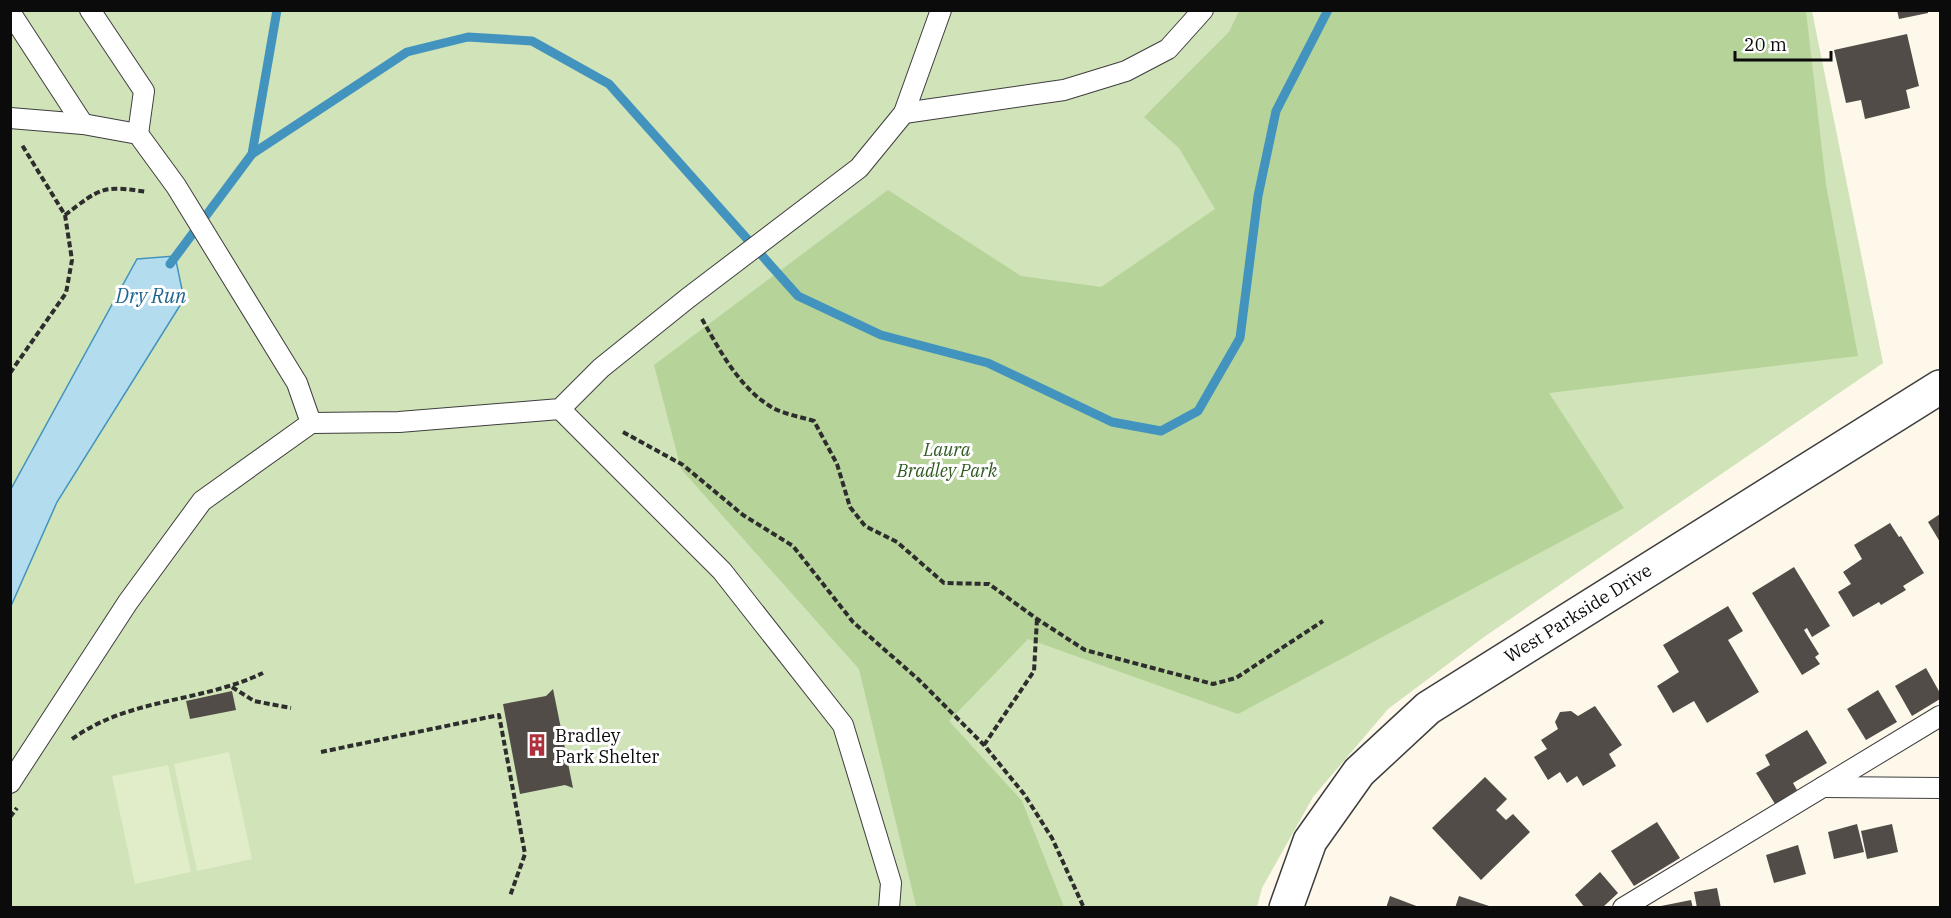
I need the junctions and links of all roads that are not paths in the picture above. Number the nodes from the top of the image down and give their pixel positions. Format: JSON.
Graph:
{"nodes":[{"id":1,"x":90,"y":10,"type":"edge"},
{"id":2,"x":941,"y":10,"type":"edge"},
{"id":3,"x":1203,"y":10,"type":"edge"},
{"id":4,"x":10,"y":12,"type":"edge"},
{"id":5,"x":904,"y":113,"type":"junction"},
{"id":6,"x":83,"y":124,"type":"junction"},
{"id":7,"x":14,"y":127,"type":"edge"},
{"id":8,"x":138,"y":134,"type":"junction"},
{"id":9,"x":1941,"y":387,"type":"edge"},
{"id":10,"x":560,"y":409,"type":"junction"},
{"id":11,"x":310,"y":423,"type":"junction"},
{"id":12,"x":1941,"y":716,"type":"edge"},
{"id":13,"x":10,"y":783,"type":"edge"},
{"id":14,"x":1823,"y":787,"type":"junction"},
{"id":15,"x":1941,"y":788,"type":"edge"},
{"id":16,"x":889,"y":908,"type":"edge"},
{"id":17,"x":1286,"y":908,"type":"edge"},
{"id":18,"x":1623,"y":908,"type":"edge"}],
"edges":[{"from":1,"to":8,"type":"lane"},
{"from":2,"to":5,"type":"lane"},
{"from":3,"to":5,"type":"lane"},
{"from":4,"to":6,"type":"lane"},
{"from":5,"to":10,"type":"lane"},
{"from":6,"to":7,"type":"lane"},
{"from":6,"to":8,"type":"lane"},
{"from":8,"to":11,"type":"lane"},
{"from":9,"to":17,"type":"street","name":"West Parkside Drive"},
{"from":10,"to":11,"type":"lane"},
{"from":10,"to":16,"type":"lane"},
{"from":11,"to":13,"type":"lane"},
{"from":12,"to":14,"type":"lane"},
{"from":14,"to":15,"type":"lane"},
{"from":14,"to":18,"type":"lane"}]}
